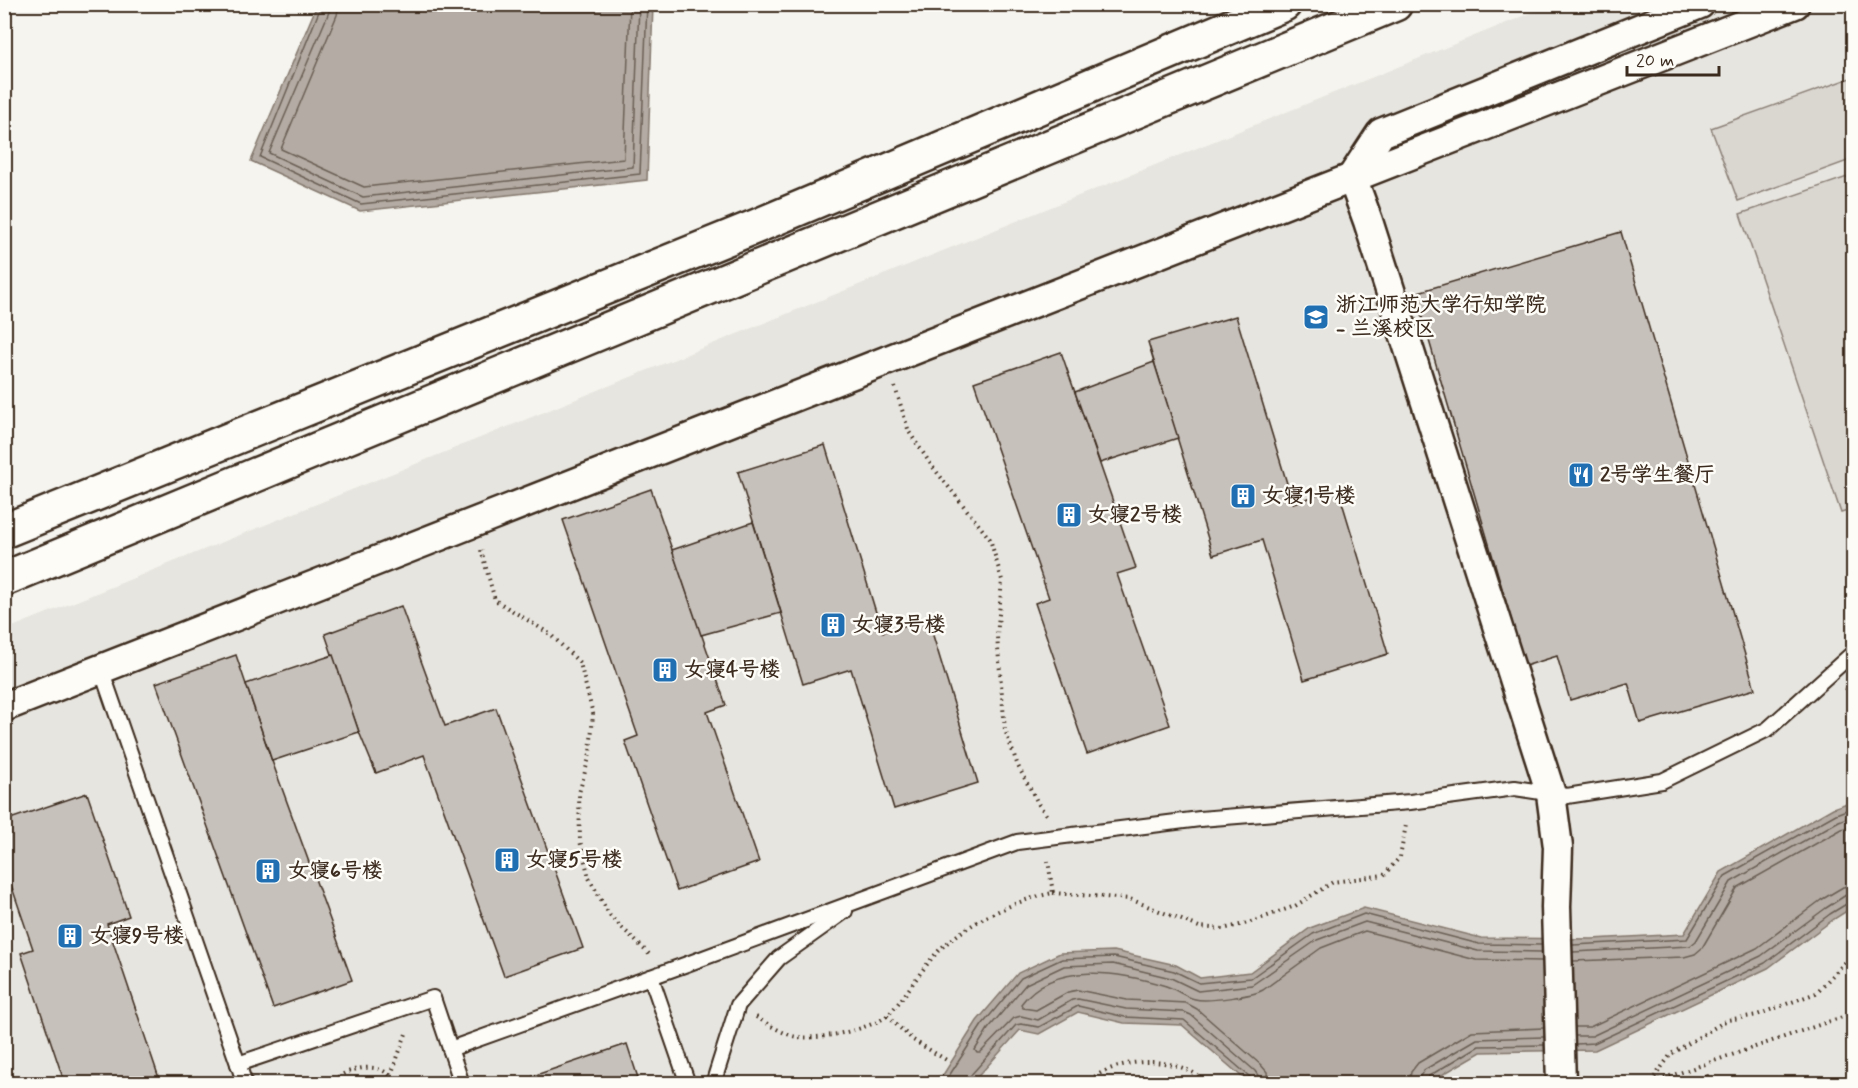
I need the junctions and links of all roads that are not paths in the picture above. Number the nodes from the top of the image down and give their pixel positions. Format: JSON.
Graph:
{"nodes":[{"id":1,"x":1284,"y":4,"type":"edge"},
{"id":2,"x":1395,"y":4,"type":"edge"},
{"id":3,"x":1700,"y":4,"type":"edge"},
{"id":4,"x":1795,"y":4,"type":"edge"},
{"id":5,"x":1352,"y":177,"type":"junction"},
{"id":6,"x":4,"y":531,"type":"edge"},
{"id":7,"x":4,"y":579,"type":"edge"},
{"id":8,"x":1854,"y":652,"type":"edge"},
{"id":9,"x":101,"y":669,"type":"junction"},
{"id":10,"x":4,"y":707,"type":"edge"},
{"id":11,"x":1551,"y":794,"type":"junction"},
{"id":12,"x":862,"y":900,"type":"junction"},
{"id":13,"x":651,"y":977,"type":"junction"},
{"id":14,"x":450,"y":1049,"type":"junction"},
{"id":15,"x":238,"y":1064,"type":"junction"},
{"id":16,"x":1560,"y":1070,"type":"edge"},
{"id":17,"x":245,"y":1083,"type":"edge"},
{"id":18,"x":462,"y":1083,"type":"edge"},
{"id":19,"x":688,"y":1083,"type":"edge"},
{"id":20,"x":713,"y":1083,"type":"edge"}],
"edges":[{"from":1,"to":6,"type":"street"},
{"from":2,"to":7,"type":"street"},
{"from":3,"to":5,"type":"street"},
{"from":4,"to":5,"type":"street"},
{"from":5,"to":9,"type":"street"},
{"from":5,"to":11,"type":"street"},
{"from":8,"to":11,"type":"lane"},
{"from":9,"to":10,"type":"street"},
{"from":9,"to":15,"type":"lane"},
{"from":11,"to":12,"type":"lane"},
{"from":11,"to":16,"type":"street"},
{"from":12,"to":13,"type":"lane"},
{"from":12,"to":20,"type":"lane"},
{"from":13,"to":14,"type":"lane"},
{"from":13,"to":19,"type":"lane"},
{"from":14,"to":15,"type":"lane"},
{"from":14,"to":18,"type":"lane"},
{"from":15,"to":17,"type":"lane"}]}
